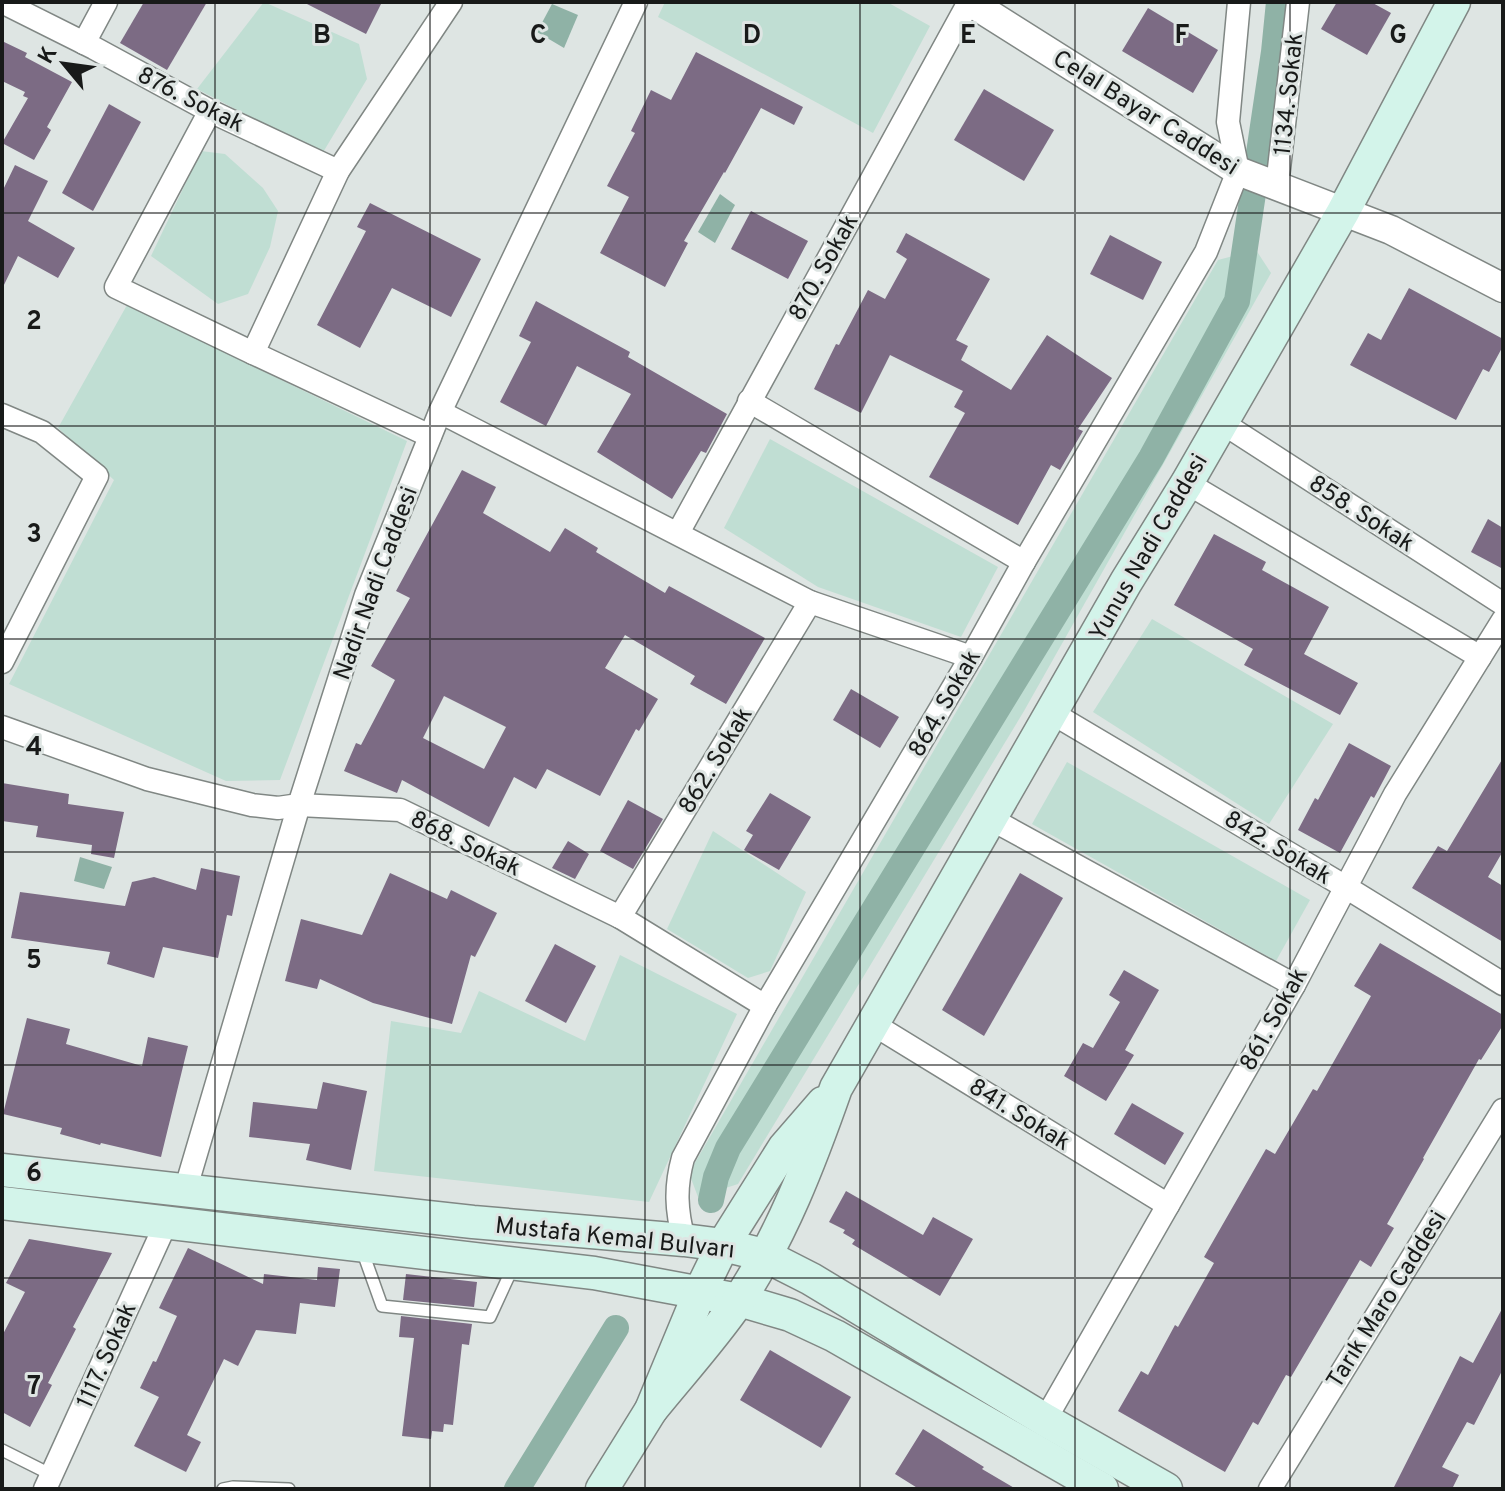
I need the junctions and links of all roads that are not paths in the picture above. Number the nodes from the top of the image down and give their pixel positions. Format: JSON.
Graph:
{"nodes":[{"id":1,"x":2,"y":2,"type":"edge"},
{"id":2,"x":106,"y":2,"type":"edge"},
{"id":3,"x":451,"y":2,"type":"edge"},
{"id":4,"x":636,"y":2,"type":"edge"},
{"id":5,"x":969,"y":2,"type":"edge"},
{"id":6,"x":1239,"y":2,"type":"edge"},
{"id":7,"x":1298,"y":2,"type":"edge"},
{"id":8,"x":1454,"y":2,"type":"edge"},
{"id":9,"x":84,"y":43,"type":"junction"},
{"id":10,"x":210,"y":111,"type":"junction"},
{"id":11,"x":338,"y":171,"type":"junction"},
{"id":12,"x":1239,"y":172,"type":"junction"},
{"id":13,"x":1276,"y":185,"type":"junction"},
{"id":14,"x":1343,"y":212,"type":"junction"},
{"id":15,"x":1503,"y":288,"type":"edge"},
{"id":16,"x":253,"y":353,"type":"junction"},
{"id":17,"x":749,"y":401,"type":"junction"},
{"id":18,"x":440,"y":412,"type":"junction"},
{"id":19,"x":2,"y":415,"type":"edge"},
{"id":20,"x":1221,"y":422,"type":"junction"},
{"id":21,"x":430,"y":436,"type":"junction"},
{"id":22,"x":1187,"y":483,"type":"junction"},
{"id":23,"x":678,"y":533,"type":"junction"},
{"id":24,"x":1024,"y":562,"type":"junction"},
{"id":25,"x":810,"y":602,"type":"junction"},
{"id":26,"x":1503,"y":604,"type":"edge"},
{"id":27,"x":1503,"y":620,"type":"edge"},
{"id":28,"x":971,"y":657,"type":"junction"},
{"id":29,"x":1480,"y":657,"type":"junction"},
{"id":30,"x":2,"y":662,"type":"edge"},
{"id":31,"x":1052,"y":713,"type":"junction"},
{"id":32,"x":2,"y":727,"type":"edge"},
{"id":33,"x":299,"y":805,"type":"junction"},
{"id":34,"x":991,"y":819,"type":"junction"},
{"id":35,"x":1344,"y":886,"type":"junction"},
{"id":36,"x":620,"y":917,"type":"junction"},
{"id":37,"x":1503,"y":984,"type":"edge"},
{"id":38,"x":1294,"y":985,"type":"junction"},
{"id":39,"x":765,"y":1006,"type":"junction"},
{"id":40,"x":873,"y":1024,"type":"junction"},
{"id":41,"x":836,"y":1088,"type":"junction"},
{"id":42,"x":1501,"y":1117,"type":"edge"},
{"id":43,"x":2,"y":1170,"type":"edge"},
{"id":44,"x":185,"y":1191,"type":"junction"},
{"id":45,"x":2,"y":1203,"type":"edge"},
{"id":46,"x":1168,"y":1205,"type":"junction"},
{"id":47,"x":167,"y":1221,"type":"junction"},
{"id":48,"x":684,"y":1240,"type":"junction"},
{"id":49,"x":723,"y":1245,"type":"junction"},
{"id":50,"x":360,"y":1246,"type":"junction"},
{"id":51,"x":764,"y":1255,"type":"junction"},
{"id":52,"x":515,"y":1264,"type":"junction"},
{"id":53,"x":700,"y":1292,"type":"junction"},
{"id":54,"x":739,"y":1300,"type":"junction"},
{"id":55,"x":651,"y":1410,"type":"junction"},
{"id":56,"x":1045,"y":1420,"type":"junction"},
{"id":57,"x":2,"y":1450,"type":"edge"},
{"id":58,"x":49,"y":1482,"type":"edge"},
{"id":59,"x":614,"y":1485,"type":"edge"},
{"id":60,"x":223,"y":1489,"type":"edge"},
{"id":61,"x":289,"y":1489,"type":"edge"},
{"id":62,"x":1102,"y":1489,"type":"edge"},
{"id":63,"x":1166,"y":1489,"type":"edge"},
{"id":64,"x":1270,"y":1489,"type":"edge"}],
"edges":[{"from":1,"to":9,"type":"street","name":"876. Sokak"},
{"from":2,"to":9,"type":"street"},
{"from":3,"to":11,"type":"street"},
{"from":4,"to":18,"type":"street","name":"Nadir Nadi Caddesi"},
{"from":5,"to":12,"type":"street","name":"Celal Bayar Caddesi"},
{"from":5,"to":17,"type":"street","name":"870. Sokak"},
{"from":6,"to":12,"type":"street"},
{"from":7,"to":13,"type":"street","name":"1134. Sokak"},
{"from":8,"to":14,"type":"main road","name":"Yunus Nadi Caddesi"},
{"from":9,"to":10,"type":"street","name":"876. Sokak"},
{"from":10,"to":11,"type":"street","name":"876. Sokak"},
{"from":10,"to":16,"type":"street"},
{"from":11,"to":16,"type":"street"},
{"from":12,"to":13,"type":"street","name":"Celal Bayar Caddesi"},
{"from":12,"to":24,"type":"street","name":"864. Sokak"},
{"from":13,"to":14,"type":"street","name":"Celal Bayar Caddesi"},
{"from":14,"to":15,"type":"street","name":"Celal Bayar Caddesi"},
{"from":14,"to":20,"type":"main road","name":"Yunus Nadi Caddesi"},
{"from":16,"to":21,"type":"street"},
{"from":17,"to":23,"type":"street","name":"870. Sokak"},
{"from":17,"to":24,"type":"street"},
{"from":18,"to":21,"type":"street","name":"Nadir Nadi Caddesi"},
{"from":18,"to":23,"type":"street"},
{"from":19,"to":30,"type":"street"},
{"from":20,"to":22,"type":"main road","name":"Yunus Nadi Caddesi"},
{"from":20,"to":26,"type":"street","name":"858. Sokak"},
{"from":21,"to":33,"type":"street","name":"Nadir Nadi Caddesi"},
{"from":22,"to":29,"type":"street"},
{"from":22,"to":31,"type":"main road","name":"Yunus Nadi Caddesi"},
{"from":23,"to":25,"type":"street"},
{"from":24,"to":28,"type":"street","name":"864. Sokak"},
{"from":25,"to":28,"type":"street"},
{"from":25,"to":36,"type":"street","name":"862. Sokak"},
{"from":27,"to":29,"type":"street","name":"861. Sokak"},
{"from":28,"to":39,"type":"street","name":"864. Sokak"},
{"from":29,"to":35,"type":"street","name":"861. Sokak"},
{"from":31,"to":34,"type":"main road","name":"Yunus Nadi Caddesi"},
{"from":31,"to":35,"type":"street","name":"842. Sokak"},
{"from":32,"to":33,"type":"street","name":"868. Sokak"},
{"from":33,"to":36,"type":"street","name":"868. Sokak"},
{"from":33,"to":44,"type":"street","name":"Nadir Nadi Caddesi"},
{"from":34,"to":38,"type":"street"},
{"from":34,"to":40,"type":"main road","name":"Yunus Nadi Caddesi"},
{"from":35,"to":37,"type":"street","name":"842. Sokak"},
{"from":35,"to":38,"type":"street","name":"861. Sokak"},
{"from":36,"to":39,"type":"street","name":"868. Sokak"},
{"from":38,"to":46,"type":"street","name":"861. Sokak"},
{"from":39,"to":48,"type":"street","name":"864. Sokak"},
{"from":40,"to":41,"type":"main road","name":"Yunus Nadi Caddesi"},
{"from":40,"to":46,"type":"street","name":"841. Sokak"},
{"from":41,"to":49,"type":"main road","name":"Yunus Nadi Caddesi"},
{"from":41,"to":51,"type":"main road","name":"Yunus Nadi Caddesi"},
{"from":42,"to":64,"type":"street","name":"Tarık Maro Caddesi"},
{"from":43,"to":44,"type":"main road","name":"Mustafa Kemal Bulvarı"},
{"from":44,"to":48,"type":"main road","name":"Mustafa Kemal Bulvarı"},
{"from":45,"to":47,"type":"main road","name":"Mustafa Kemal Bulvarı"},
{"from":46,"to":56,"type":"street","name":"861. Sokak"},
{"from":47,"to":50,"type":"main road","name":"Mustafa Kemal Bulvarı"},
{"from":47,"to":58,"type":"street","name":"1117. Sokak"},
{"from":48,"to":49,"type":"main road","name":"Mustafa Kemal Bulvarı"},
{"from":49,"to":51,"type":"main road","name":"Mustafa Kemal Bulvarı"},
{"from":49,"to":53,"type":"main road","name":"Yunus Nadi Caddesi"},
{"from":50,"to":52,"type":"main road","name":"Mustafa Kemal Bulvarı"},
{"from":50,"to":52,"type":"lane"},
{"from":51,"to":54,"type":"main road","name":"Yunus Nadi Caddesi"},
{"from":51,"to":56,"type":"main road","name":"Mustafa Kemal Bulvarı"},
{"from":52,"to":53,"type":"main road","name":"Mustafa Kemal Bulvarı"},
{"from":53,"to":54,"type":"main road","name":"Mustafa Kemal Bulvarı"},
{"from":53,"to":55,"type":"main road","name":"Yunus Nadi Caddesi"},
{"from":54,"to":55,"type":"main road","name":"Yunus Nadi Caddesi"},
{"from":54,"to":62,"type":"main road","name":"Mustafa Kemal Bulvarı"},
{"from":55,"to":59,"type":"main road","name":"Yunus Nadi Caddesi"},
{"from":56,"to":63,"type":"main road","name":"Mustafa Kemal Bulvarı"},
{"from":57,"to":58,"type":"lane"},
{"from":60,"to":61,"type":"lane"}]}
